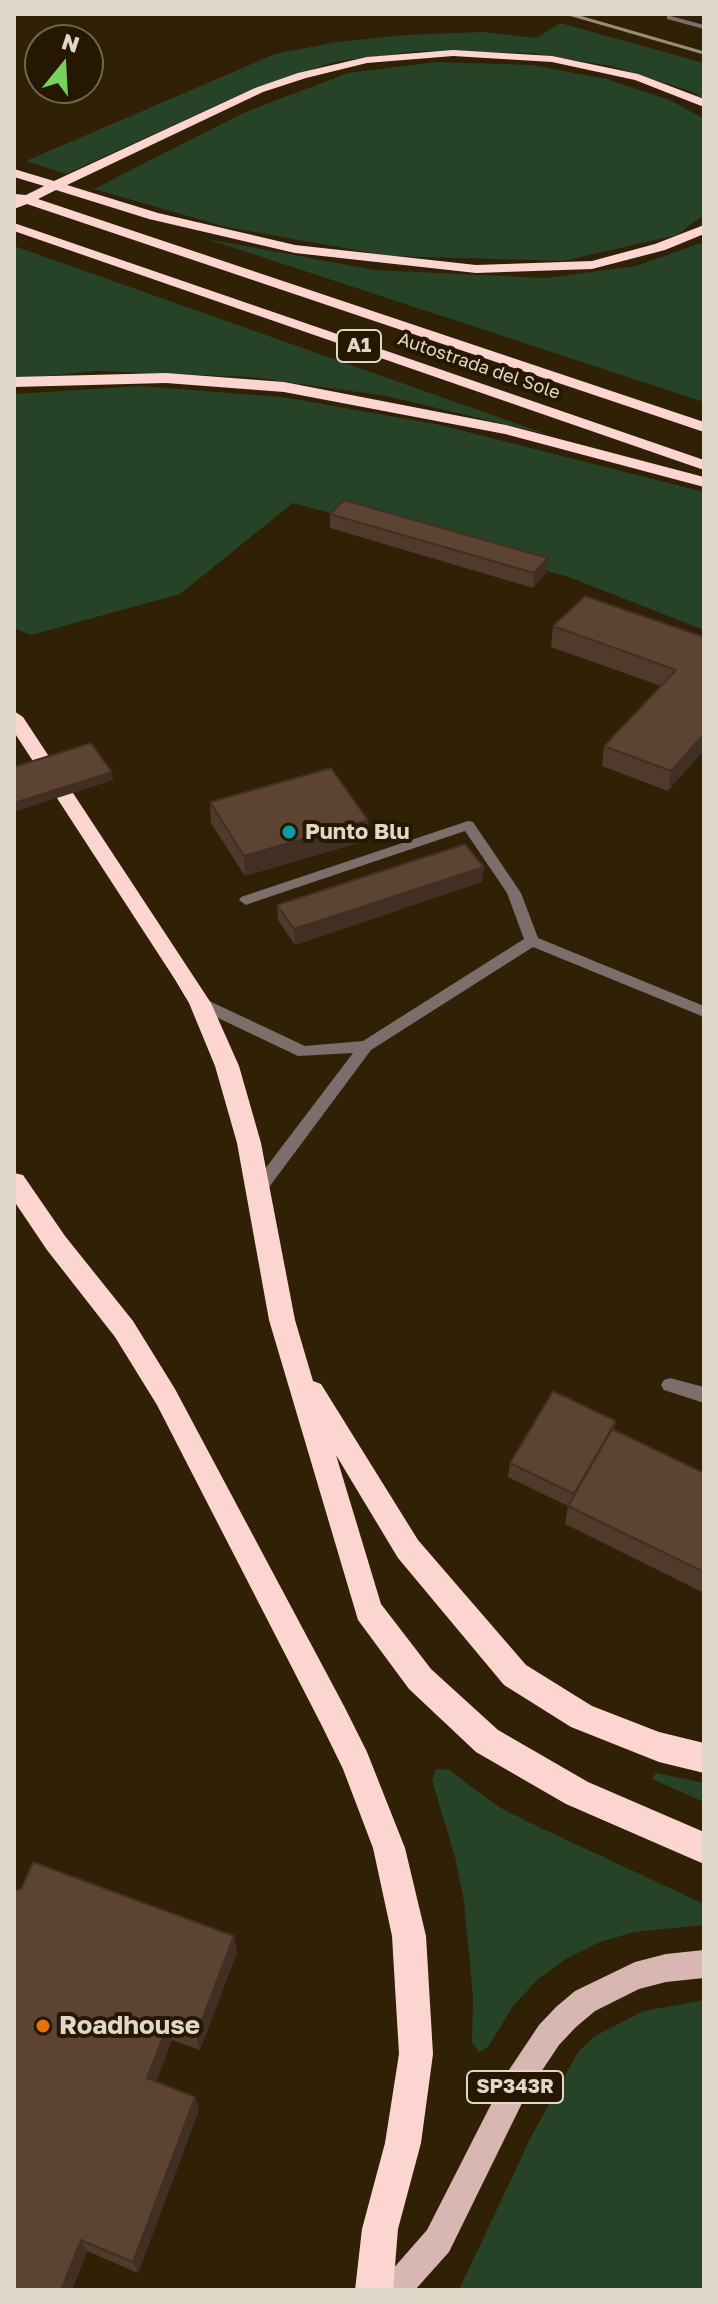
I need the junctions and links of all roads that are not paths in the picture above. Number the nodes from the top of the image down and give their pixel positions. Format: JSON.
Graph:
{"nodes":[{"id":1,"x":670,"y":17,"type":"dead end"},
{"id":2,"x":704,"y":27,"type":"edge"},
{"id":3,"x":704,"y":103,"type":"edge"},
{"id":4,"x":14,"y":173,"type":"edge"},
{"id":5,"x":14,"y":195,"type":"edge"},
{"id":6,"x":14,"y":205,"type":"edge"},
{"id":7,"x":14,"y":227,"type":"edge"},
{"id":8,"x":704,"y":229,"type":"edge"},
{"id":9,"x":14,"y":382,"type":"edge"},
{"id":10,"x":704,"y":427,"type":"edge"},
{"id":11,"x":704,"y":465,"type":"edge"},
{"id":12,"x":704,"y":482,"type":"edge"},
{"id":13,"x":14,"y":717,"type":"edge"},
{"id":14,"x":246,"y":900,"type":"dead end"},
{"id":15,"x":532,"y":941,"type":"junction"},
{"id":16,"x":200,"y":1003,"type":"junction"},
{"id":17,"x":704,"y":1012,"type":"edge"},
{"id":18,"x":366,"y":1046,"type":"junction"},
{"id":19,"x":14,"y":1182,"type":"edge"},
{"id":20,"x":258,"y":1190,"type":"junction"},
{"id":21,"x":293,"y":1362,"type":"junction"},
{"id":22,"x":670,"y":1385,"type":"dead end"},
{"id":23,"x":704,"y":1395,"type":"edge"},
{"id":24,"x":704,"y":1758,"type":"edge"},
{"id":25,"x":704,"y":1848,"type":"edge"},
{"id":26,"x":704,"y":1964,"type":"edge"},
{"id":27,"x":374,"y":2290,"type":"edge"},
{"id":28,"x":395,"y":2290,"type":"edge"}],
"edges":[{"from":1,"to":2,"type":"lane"},
{"from":3,"to":6,"type":"highway"},
{"from":4,"to":8,"type":"highway"},
{"from":5,"to":10,"type":"highway","name":"Autostrada del Sole","number":"A1"},
{"from":7,"to":11,"type":"highway","name":"Autostrada del Sole","number":"A1"},
{"from":9,"to":12,"type":"highway"},
{"from":13,"to":16,"type":"highway"},
{"from":14,"to":15,"type":"lane"},
{"from":15,"to":17,"type":"lane"},
{"from":15,"to":18,"type":"lane"},
{"from":16,"to":18,"type":"lane"},
{"from":16,"to":20,"type":"highway"},
{"from":18,"to":20,"type":"lane"},
{"from":19,"to":27,"type":"highway"},
{"from":20,"to":21,"type":"highway"},
{"from":21,"to":24,"type":"highway"},
{"from":21,"to":25,"type":"highway"},
{"from":22,"to":23,"type":"lane"},
{"from":26,"to":28,"type":"main road","number":"SP343R"}]}
